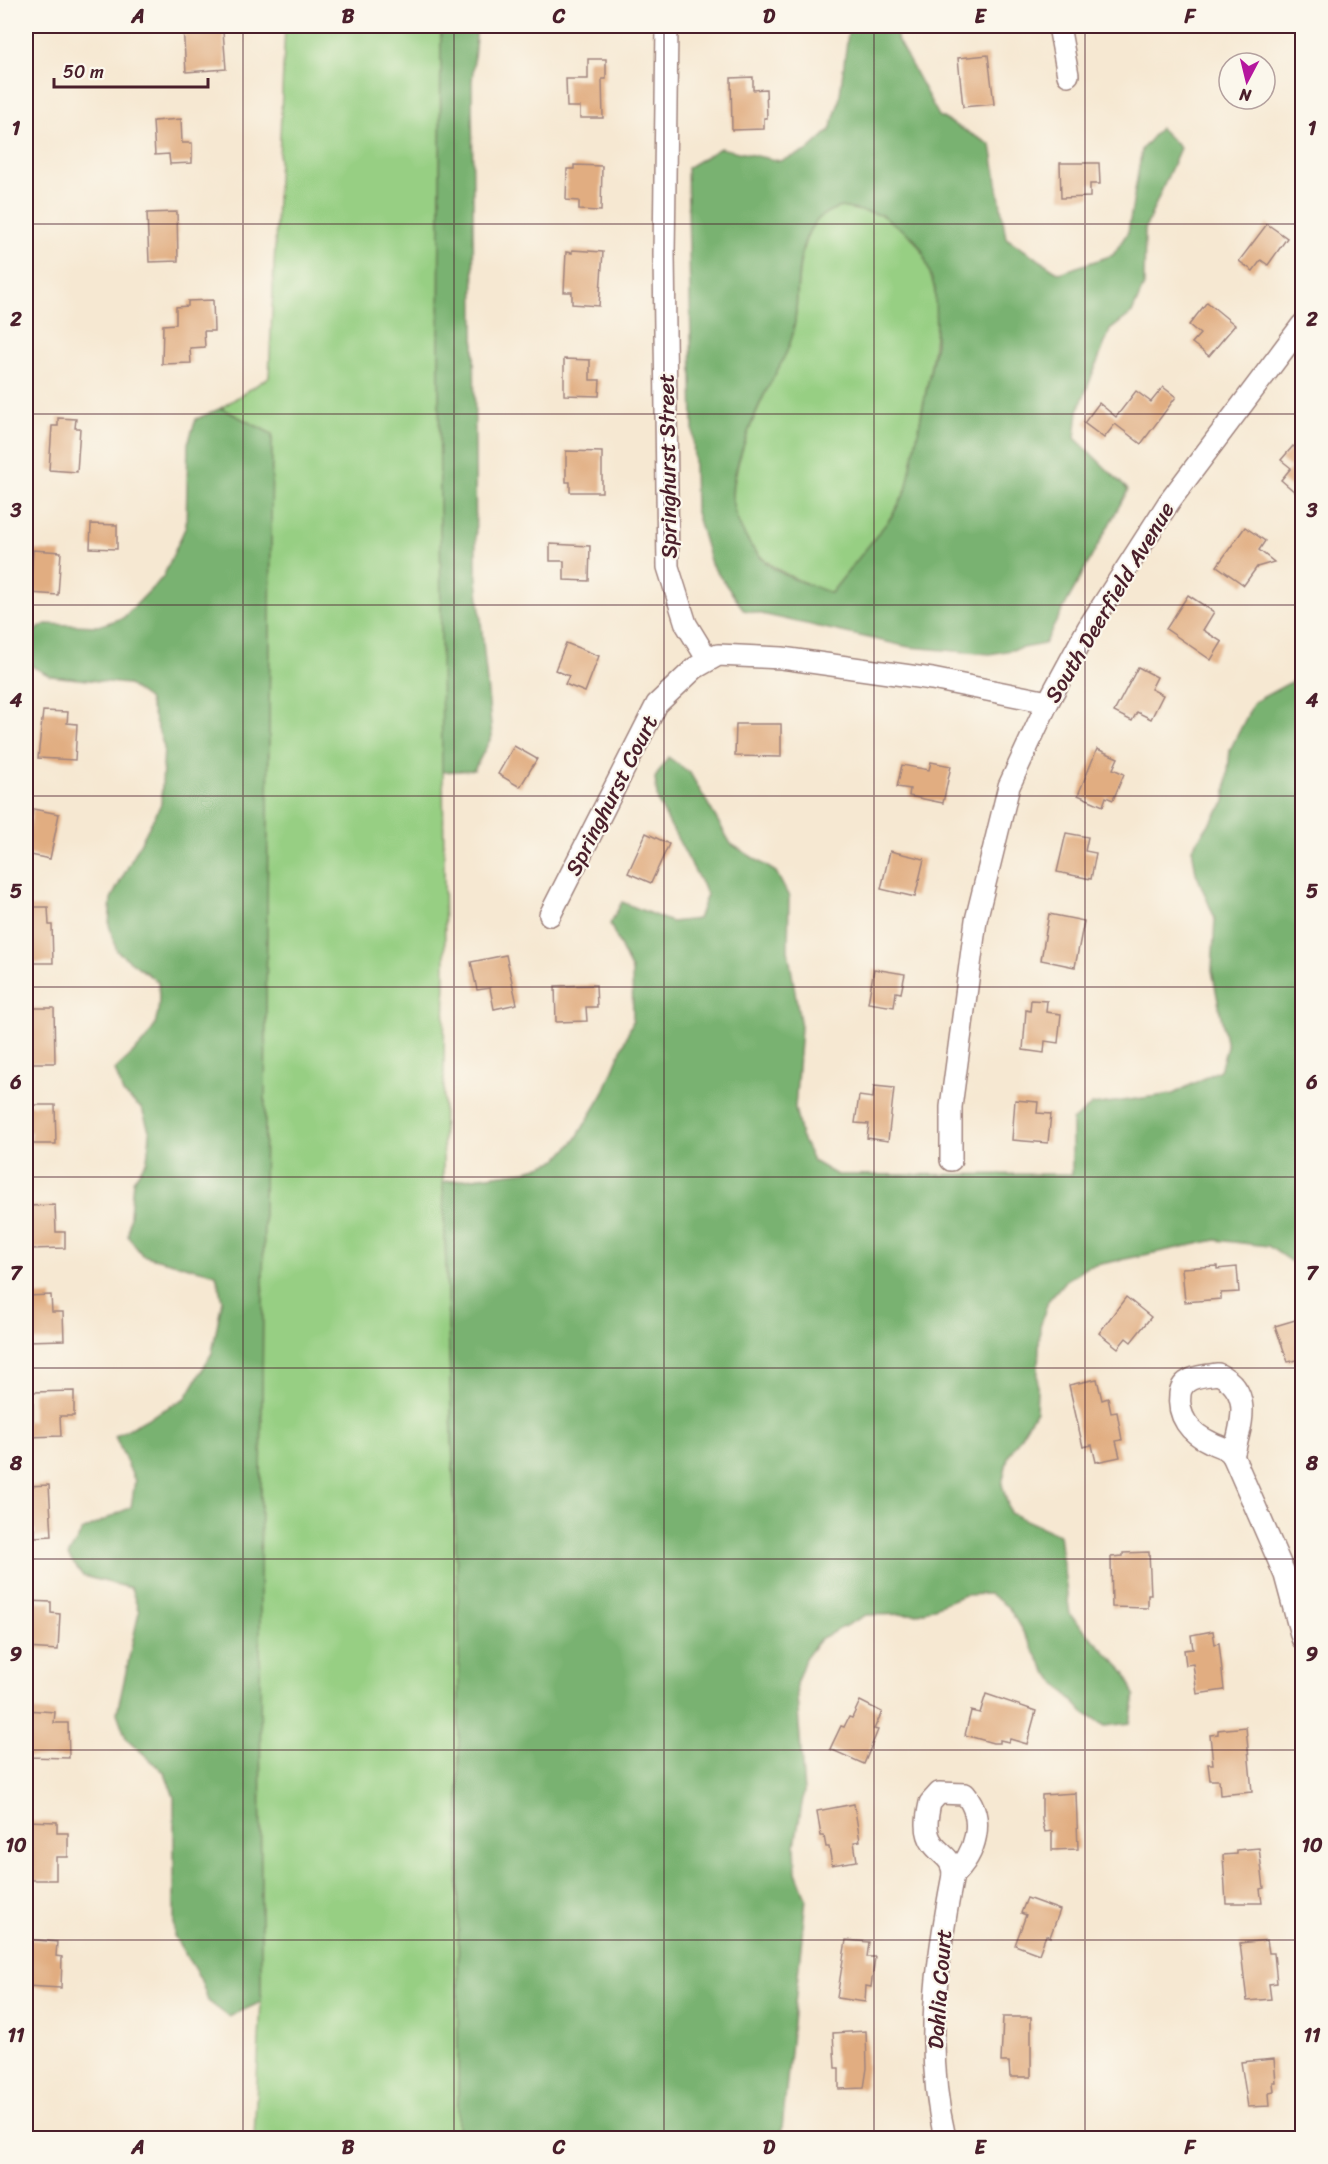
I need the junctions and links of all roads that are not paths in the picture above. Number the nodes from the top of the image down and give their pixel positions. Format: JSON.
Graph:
{"nodes":[{"id":1,"x":667,"y":26,"type":"edge"},
{"id":2,"x":1059,"y":26,"type":"edge"},
{"id":3,"x":1068,"y":75,"type":"dead end"},
{"id":4,"x":1302,"y":325,"type":"edge"},
{"id":5,"x":708,"y":660,"type":"junction"},
{"id":6,"x":1048,"y":702,"type":"junction"},
{"id":7,"x":550,"y":915,"type":"dead end"},
{"id":8,"x":951,"y":1160,"type":"dead end"},
{"id":9,"x":1233,"y":1456,"type":"dead end"},
{"id":10,"x":1302,"y":1638,"type":"edge"},
{"id":11,"x":953,"y":1875,"type":"dead end"},
{"id":12,"x":945,"y":2139,"type":"edge"}],
"edges":[{"from":1,"to":5,"type":"street","name":"Springhurst Street"},
{"from":2,"to":3,"type":"street"},
{"from":4,"to":6,"type":"street","name":"South Deerfield Avenue"},
{"from":5,"to":6,"type":"street"},
{"from":5,"to":7,"type":"street","name":"Springhurst Court"},
{"from":6,"to":8,"type":"street","name":"South Deerfield Avenue"},
{"from":9,"to":10,"type":"street"},
{"from":11,"to":12,"type":"street","name":"Dahlia Court"}]}
